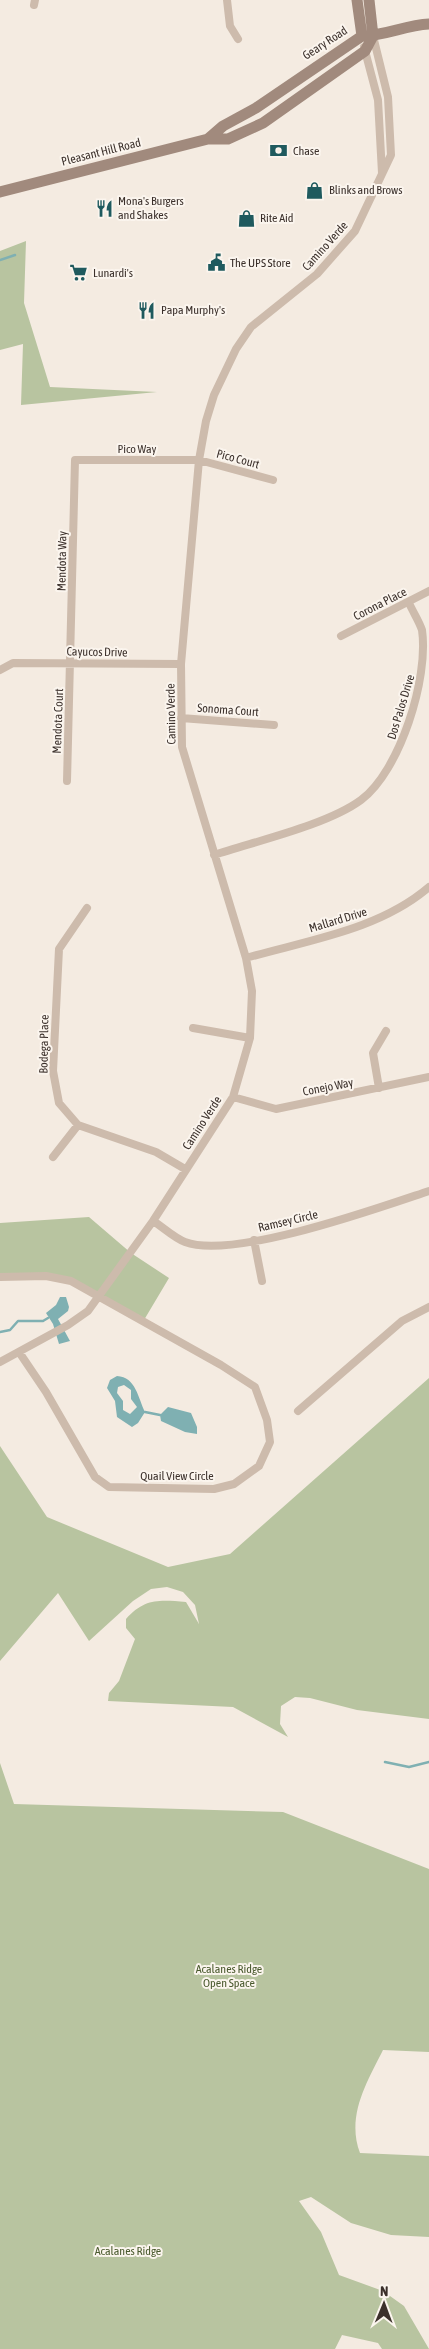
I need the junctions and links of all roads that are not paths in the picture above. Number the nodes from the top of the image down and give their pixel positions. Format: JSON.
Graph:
{"nodes":[{"id":1,"x":227,"y":0,"type":"edge"},
{"id":2,"x":357,"y":0,"type":"edge"},
{"id":3,"x":369,"y":0,"type":"edge"},
{"id":4,"x":429,"y":24,"type":"edge"},
{"id":5,"x":368,"y":36,"type":"junction"},
{"id":6,"x":238,"y":39,"type":"dead end"},
{"id":7,"x":365,"y":51,"type":"junction"},
{"id":8,"x":294,"y":80,"type":"joint"},
{"id":9,"x":208,"y":139,"type":"junction"},
{"id":10,"x":382,"y":173,"type":"junction"},
{"id":11,"x":0,"y":192,"type":"edge"},
{"id":12,"x":76,"y":460,"type":"joint"},
{"id":13,"x":199,"y":460,"type":"junction"},
{"id":14,"x":273,"y":480,"type":"dead end"},
{"id":15,"x":429,"y":591,"type":"edge"},
{"id":16,"x":409,"y":602,"type":"junction"},
{"id":17,"x":341,"y":636,"type":"dead end"},
{"id":18,"x":71,"y":663,"type":"junction"},
{"id":19,"x":181,"y":664,"type":"junction"},
{"id":20,"x":0,"y":670,"type":"edge"},
{"id":21,"x":181,"y":718,"type":"junction"},
{"id":22,"x":274,"y":725,"type":"dead end"},
{"id":23,"x":67,"y":781,"type":"dead end"},
{"id":24,"x":214,"y":855,"type":"junction"},
{"id":25,"x":429,"y":887,"type":"edge"},
{"id":26,"x":87,"y":908,"type":"dead end"},
{"id":27,"x":246,"y":958,"type":"junction"},
{"id":28,"x":192,"y":1028,"type":"dead end"},
{"id":29,"x":386,"y":1031,"type":"dead end"},
{"id":30,"x":250,"y":1038,"type":"junction"},
{"id":31,"x":429,"y":1077,"type":"edge"},
{"id":32,"x":379,"y":1088,"type":"junction"},
{"id":33,"x":233,"y":1096,"type":"junction"},
{"id":34,"x":78,"y":1125,"type":"junction"},
{"id":35,"x":54,"y":1157,"type":"dead end"},
{"id":36,"x":185,"y":1169,"type":"junction"},
{"id":37,"x":429,"y":1191,"type":"edge"},
{"id":38,"x":153,"y":1221,"type":"junction"},
{"id":39,"x":254,"y":1240,"type":"junction"},
{"id":40,"x":0,"y":1276,"type":"edge"},
{"id":41,"x":262,"y":1281,"type":"dead end"},
{"id":42,"x":100,"y":1295,"type":"junction"},
{"id":43,"x":429,"y":1307,"type":"edge"},
{"id":44,"x":19,"y":1352,"type":"junction"},
{"id":45,"x":0,"y":1362,"type":"edge"},
{"id":46,"x":298,"y":1411,"type":"dead end"}],
"edges":[{"from":1,"to":6,"type":"street"},
{"from":2,"to":5,"type":"main road"},
{"from":3,"to":5,"type":"main road"},
{"from":4,"to":5,"type":"main road","name":"Geary Road"},
{"from":5,"to":7,"type":"main road"},
{"from":5,"to":8,"type":"main road","name":"Geary Road"},
{"from":5,"to":10,"type":"street","name":"Camino Verde"},
{"from":7,"to":9,"type":"main road","name":"Pleasant Hill Road"},
{"from":7,"to":10,"type":"street","name":"Camino Verde"},
{"from":8,"to":9,"type":"main road","name":"Pleasant Hill Road"},
{"from":9,"to":11,"type":"main road","name":"Pleasant Hill Road"},
{"from":10,"to":13,"type":"street","name":"Camino Verde"},
{"from":12,"to":13,"type":"street","name":"Pico Way"},
{"from":12,"to":18,"type":"street","name":"Mendota Way"},
{"from":13,"to":14,"type":"street","name":"Pico Court"},
{"from":13,"to":19,"type":"street","name":"Camino Verde"},
{"from":15,"to":16,"type":"street","name":"Corona Place"},
{"from":16,"to":17,"type":"street","name":"Corona Place"},
{"from":16,"to":24,"type":"street","name":"Dos Palos Drive"},
{"from":18,"to":19,"type":"street","name":"Cayucos Drive"},
{"from":18,"to":20,"type":"street","name":"Cayucos Drive"},
{"from":18,"to":23,"type":"street","name":"Mendota Court"},
{"from":19,"to":21,"type":"street","name":"Camino Verde"},
{"from":21,"to":22,"type":"street","name":"Sonoma Court"},
{"from":21,"to":24,"type":"street","name":"Camino Verde"},
{"from":24,"to":27,"type":"street","name":"Camino Verde"},
{"from":25,"to":27,"type":"street","name":"Mallard Drive"},
{"from":26,"to":34,"type":"street","name":"Bodega Place"},
{"from":27,"to":30,"type":"street","name":"Camino Verde"},
{"from":28,"to":30,"type":"street"},
{"from":29,"to":32,"type":"street"},
{"from":30,"to":33,"type":"street","name":"Camino Verde"},
{"from":31,"to":32,"type":"street","name":"Conejo Way"},
{"from":32,"to":33,"type":"street","name":"Conejo Way"},
{"from":33,"to":36,"type":"street","name":"Camino Verde"},
{"from":34,"to":35,"type":"street"},
{"from":34,"to":36,"type":"street"},
{"from":36,"to":38,"type":"street","name":"Camino Verde"},
{"from":37,"to":39,"type":"street","name":"Ramsey Circle"},
{"from":38,"to":39,"type":"street","name":"Ramsey Circle"},
{"from":38,"to":42,"type":"street","name":"Camino Verde"},
{"from":39,"to":41,"type":"street"},
{"from":40,"to":42,"type":"street","name":"Quail View Circle"},
{"from":42,"to":44,"type":"street","name":"Camino Verde"},
{"from":42,"to":44,"type":"street","name":"Quail View Circle"},
{"from":43,"to":46,"type":"street"},
{"from":44,"to":45,"type":"street","name":"Camino Verde"}]}
